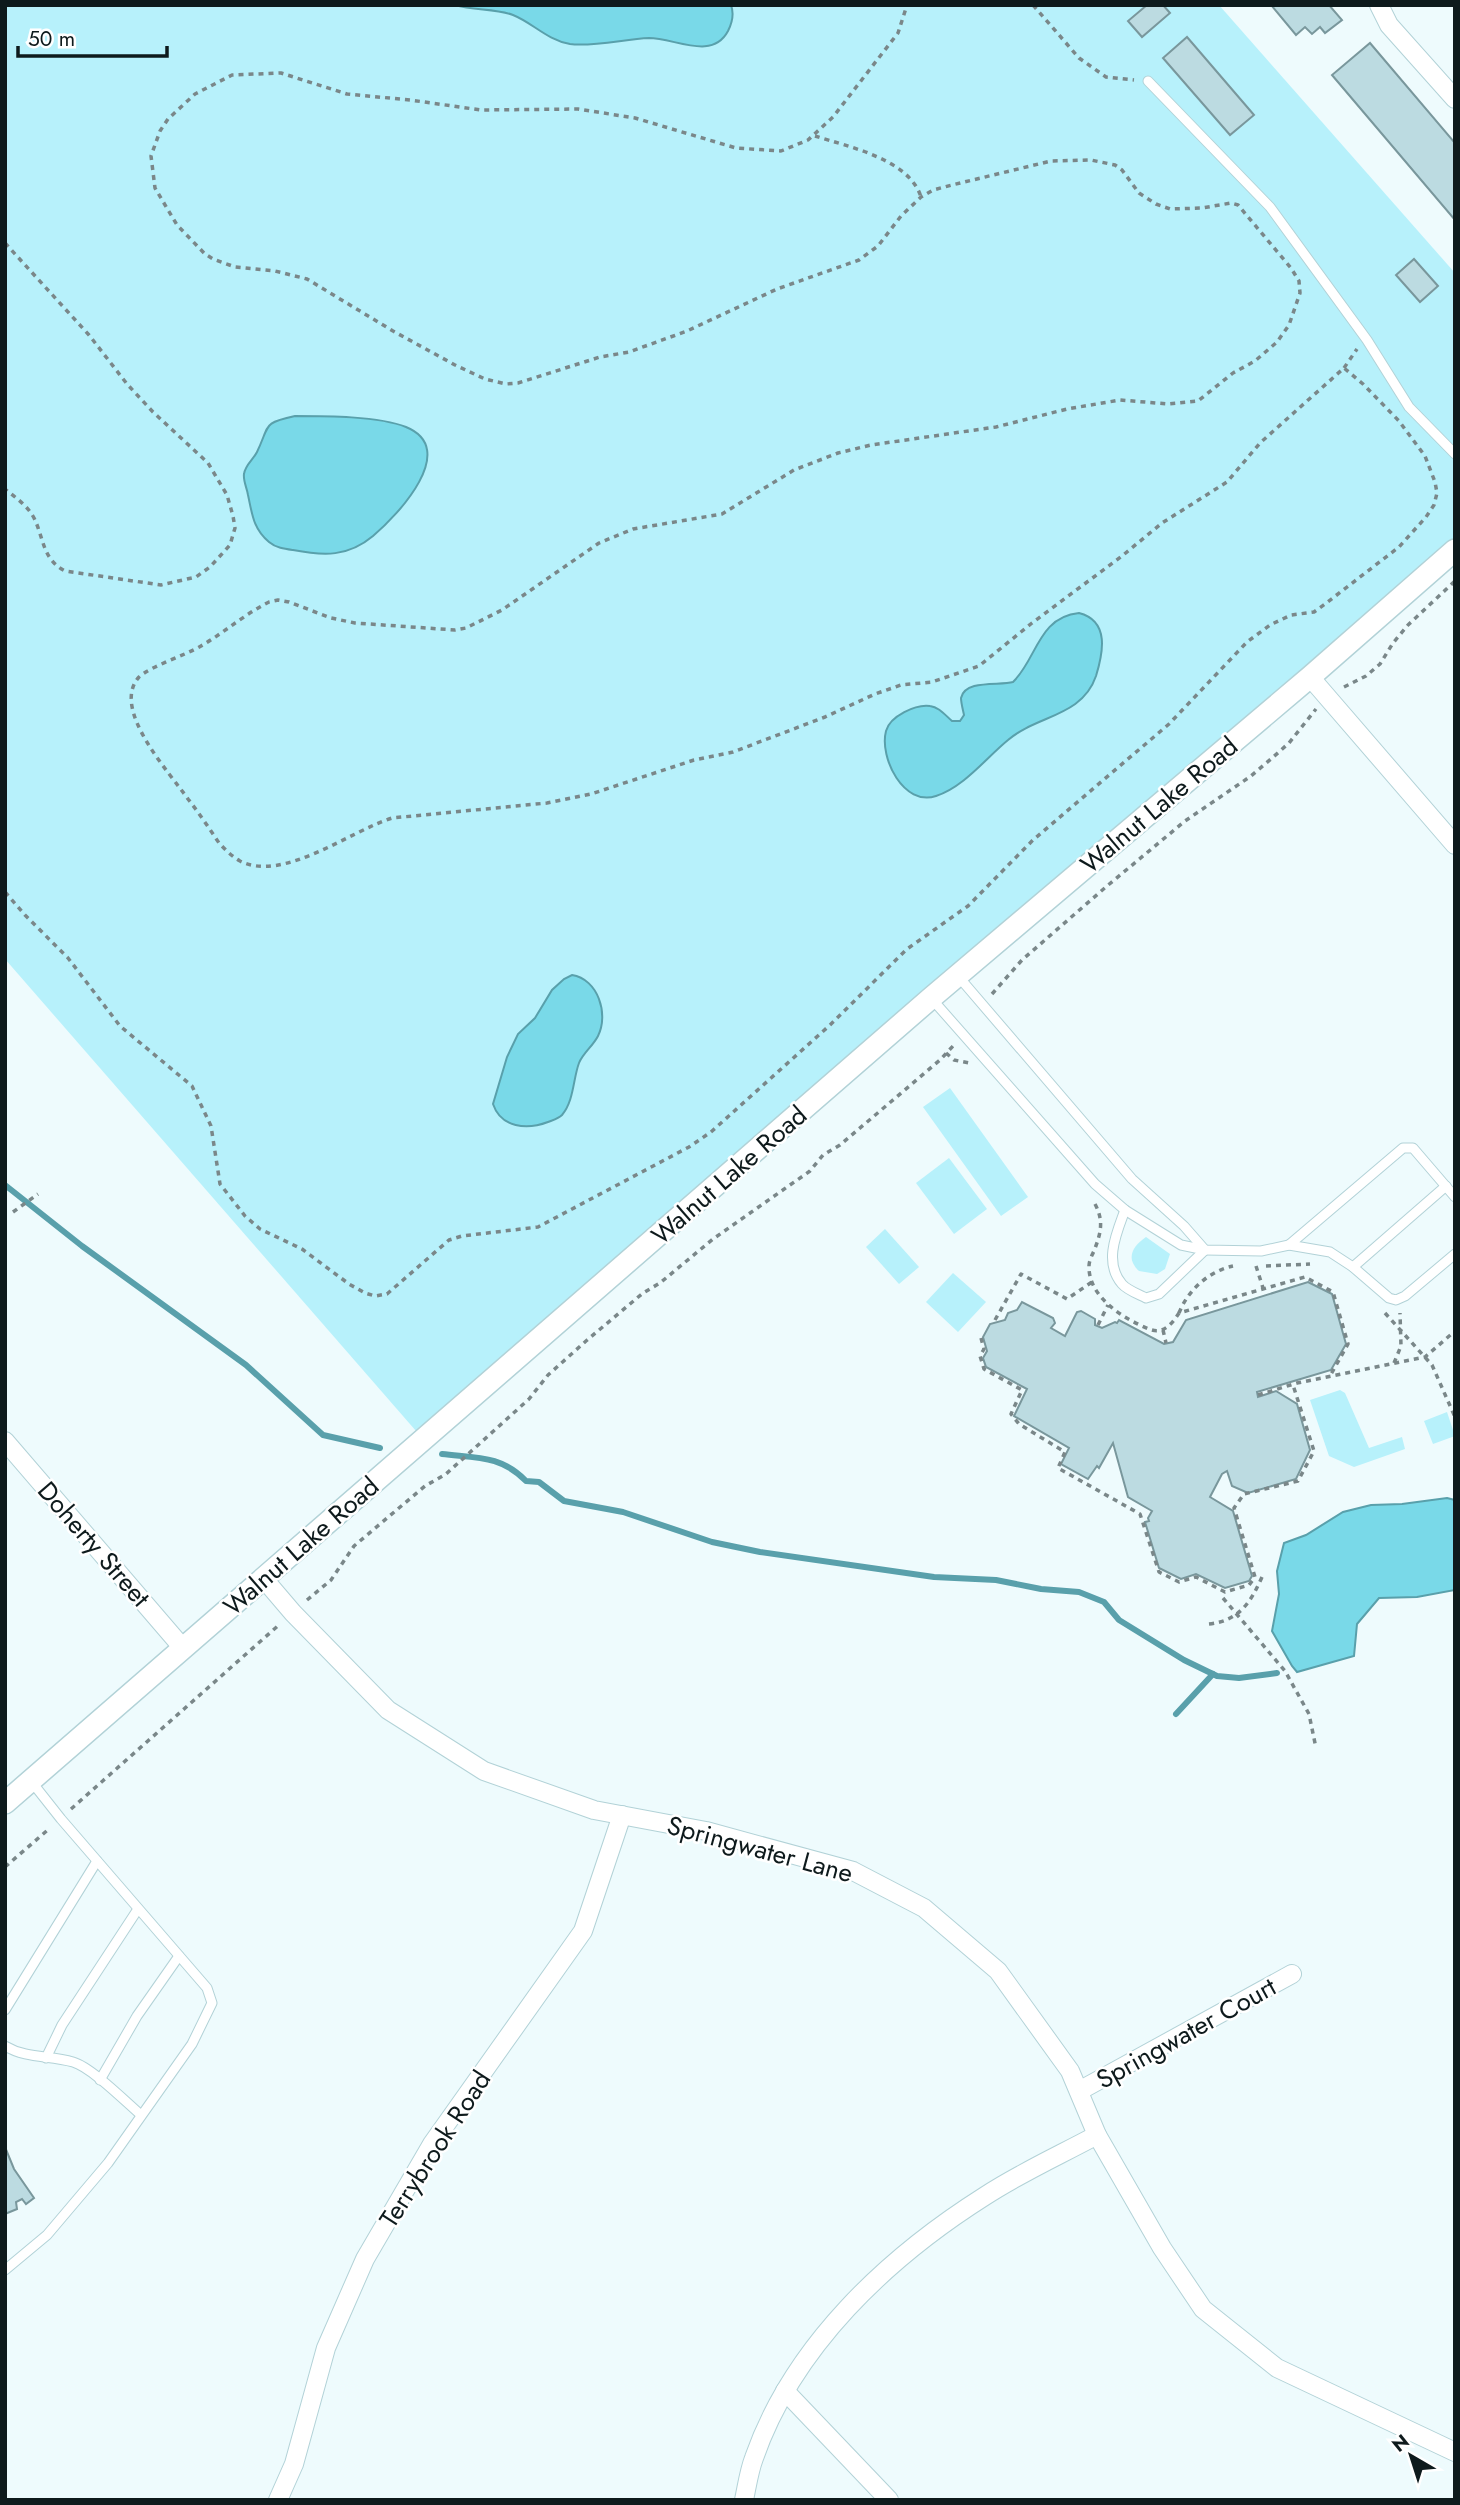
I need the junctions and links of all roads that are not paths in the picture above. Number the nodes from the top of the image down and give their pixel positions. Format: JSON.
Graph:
{"nodes":[{"id":1,"x":1379,"y":5,"type":"edge"},
{"id":2,"x":1148,"y":81,"type":"road end"},
{"id":3,"x":1455,"y":100,"type":"edge"},
{"id":4,"x":1455,"y":454,"type":"edge"},
{"id":5,"x":1455,"y":550,"type":"edge"},
{"id":6,"x":1310,"y":677,"type":"junction"},
{"id":7,"x":1455,"y":845,"type":"edge"},
{"id":8,"x":957,"y":976,"type":"junction"},
{"id":9,"x":931,"y":998,"type":"junction"},
{"id":10,"x":1446,"y":1186,"type":"junction"},
{"id":11,"x":1455,"y":1197,"type":"edge"},
{"id":12,"x":1125,"y":1210,"type":"junction"},
{"id":13,"x":1289,"y":1245,"type":"junction"},
{"id":14,"x":1205,"y":1250,"type":"junction"},
{"id":15,"x":1455,"y":1254,"type":"edge"},
{"id":16,"x":1353,"y":1267,"type":"junction"},
{"id":17,"x":5,"y":1441,"type":"edge"},
{"id":18,"x":264,"y":1579,"type":"junction"},
{"id":19,"x":182,"y":1647,"type":"junction"},
{"id":20,"x":31,"y":1781,"type":"junction"},
{"id":21,"x":5,"y":1802,"type":"edge"},
{"id":22,"x":622,"y":1815,"type":"junction"},
{"id":23,"x":97,"y":1861,"type":"junction"},
{"id":24,"x":138,"y":1909,"type":"junction"},
{"id":25,"x":178,"y":1955,"type":"junction"},
{"id":26,"x":1292,"y":1974,"type":"dead end"},
{"id":27,"x":5,"y":2010,"type":"edge"},
{"id":28,"x":5,"y":2046,"type":"edge"},
{"id":29,"x":46,"y":2058,"type":"junction"},
{"id":30,"x":100,"y":2080,"type":"junction"},
{"id":31,"x":1079,"y":2091,"type":"junction"},
{"id":32,"x":141,"y":2115,"type":"junction"},
{"id":33,"x":1097,"y":2135,"type":"junction"},
{"id":34,"x":5,"y":2270,"type":"edge"},
{"id":35,"x":785,"y":2391,"type":"junction"},
{"id":36,"x":1455,"y":2452,"type":"edge"},
{"id":37,"x":278,"y":2500,"type":"edge"},
{"id":38,"x":744,"y":2500,"type":"edge"},
{"id":39,"x":889,"y":2500,"type":"edge"}],
"edges":[{"from":1,"to":3,"type":"street"},
{"from":2,"to":4,"type":"lane"},
{"from":5,"to":6,"type":"street","name":"Walnut Lake Road"},
{"from":6,"to":7,"type":"street"},
{"from":6,"to":8,"type":"street","name":"Walnut Lake Road"},
{"from":8,"to":9,"type":"street","name":"Walnut Lake Road"},
{"from":8,"to":14,"type":"lane"},
{"from":9,"to":12,"type":"lane"},
{"from":9,"to":18,"type":"street","name":"Walnut Lake Road"},
{"from":10,"to":11,"type":"lane"},
{"from":10,"to":13,"type":"lane"},
{"from":10,"to":16,"type":"lane"},
{"from":12,"to":14,"type":"lane"},
{"from":12,"to":14,"type":"lane"},
{"from":13,"to":14,"type":"lane"},
{"from":13,"to":16,"type":"lane"},
{"from":15,"to":16,"type":"lane"},
{"from":17,"to":19,"type":"street","name":"Doherty Street"},
{"from":18,"to":19,"type":"street","name":"Walnut Lake Road"},
{"from":18,"to":22,"type":"street","name":"Springwater Lane"},
{"from":19,"to":20,"type":"street","name":"Walnut Lake Road"},
{"from":20,"to":21,"type":"street","name":"Walnut Lake Road"},
{"from":20,"to":23,"type":"lane"},
{"from":22,"to":31,"type":"street","name":"Springwater Lane"},
{"from":22,"to":37,"type":"street","name":"Terrybrook Road"},
{"from":23,"to":24,"type":"lane"},
{"from":23,"to":27,"type":"lane"},
{"from":24,"to":25,"type":"lane"},
{"from":24,"to":29,"type":"lane"},
{"from":25,"to":30,"type":"lane"},
{"from":25,"to":32,"type":"lane"},
{"from":26,"to":31,"type":"street","name":"Springwater Court"},
{"from":28,"to":29,"type":"lane"},
{"from":29,"to":30,"type":"lane"},
{"from":30,"to":32,"type":"lane"},
{"from":31,"to":33,"type":"street","name":"Springwater Lane"},
{"from":32,"to":34,"type":"lane"},
{"from":33,"to":35,"type":"street"},
{"from":33,"to":36,"type":"street","name":"Springwater Lane"},
{"from":35,"to":38,"type":"street"},
{"from":35,"to":39,"type":"street"}]}
